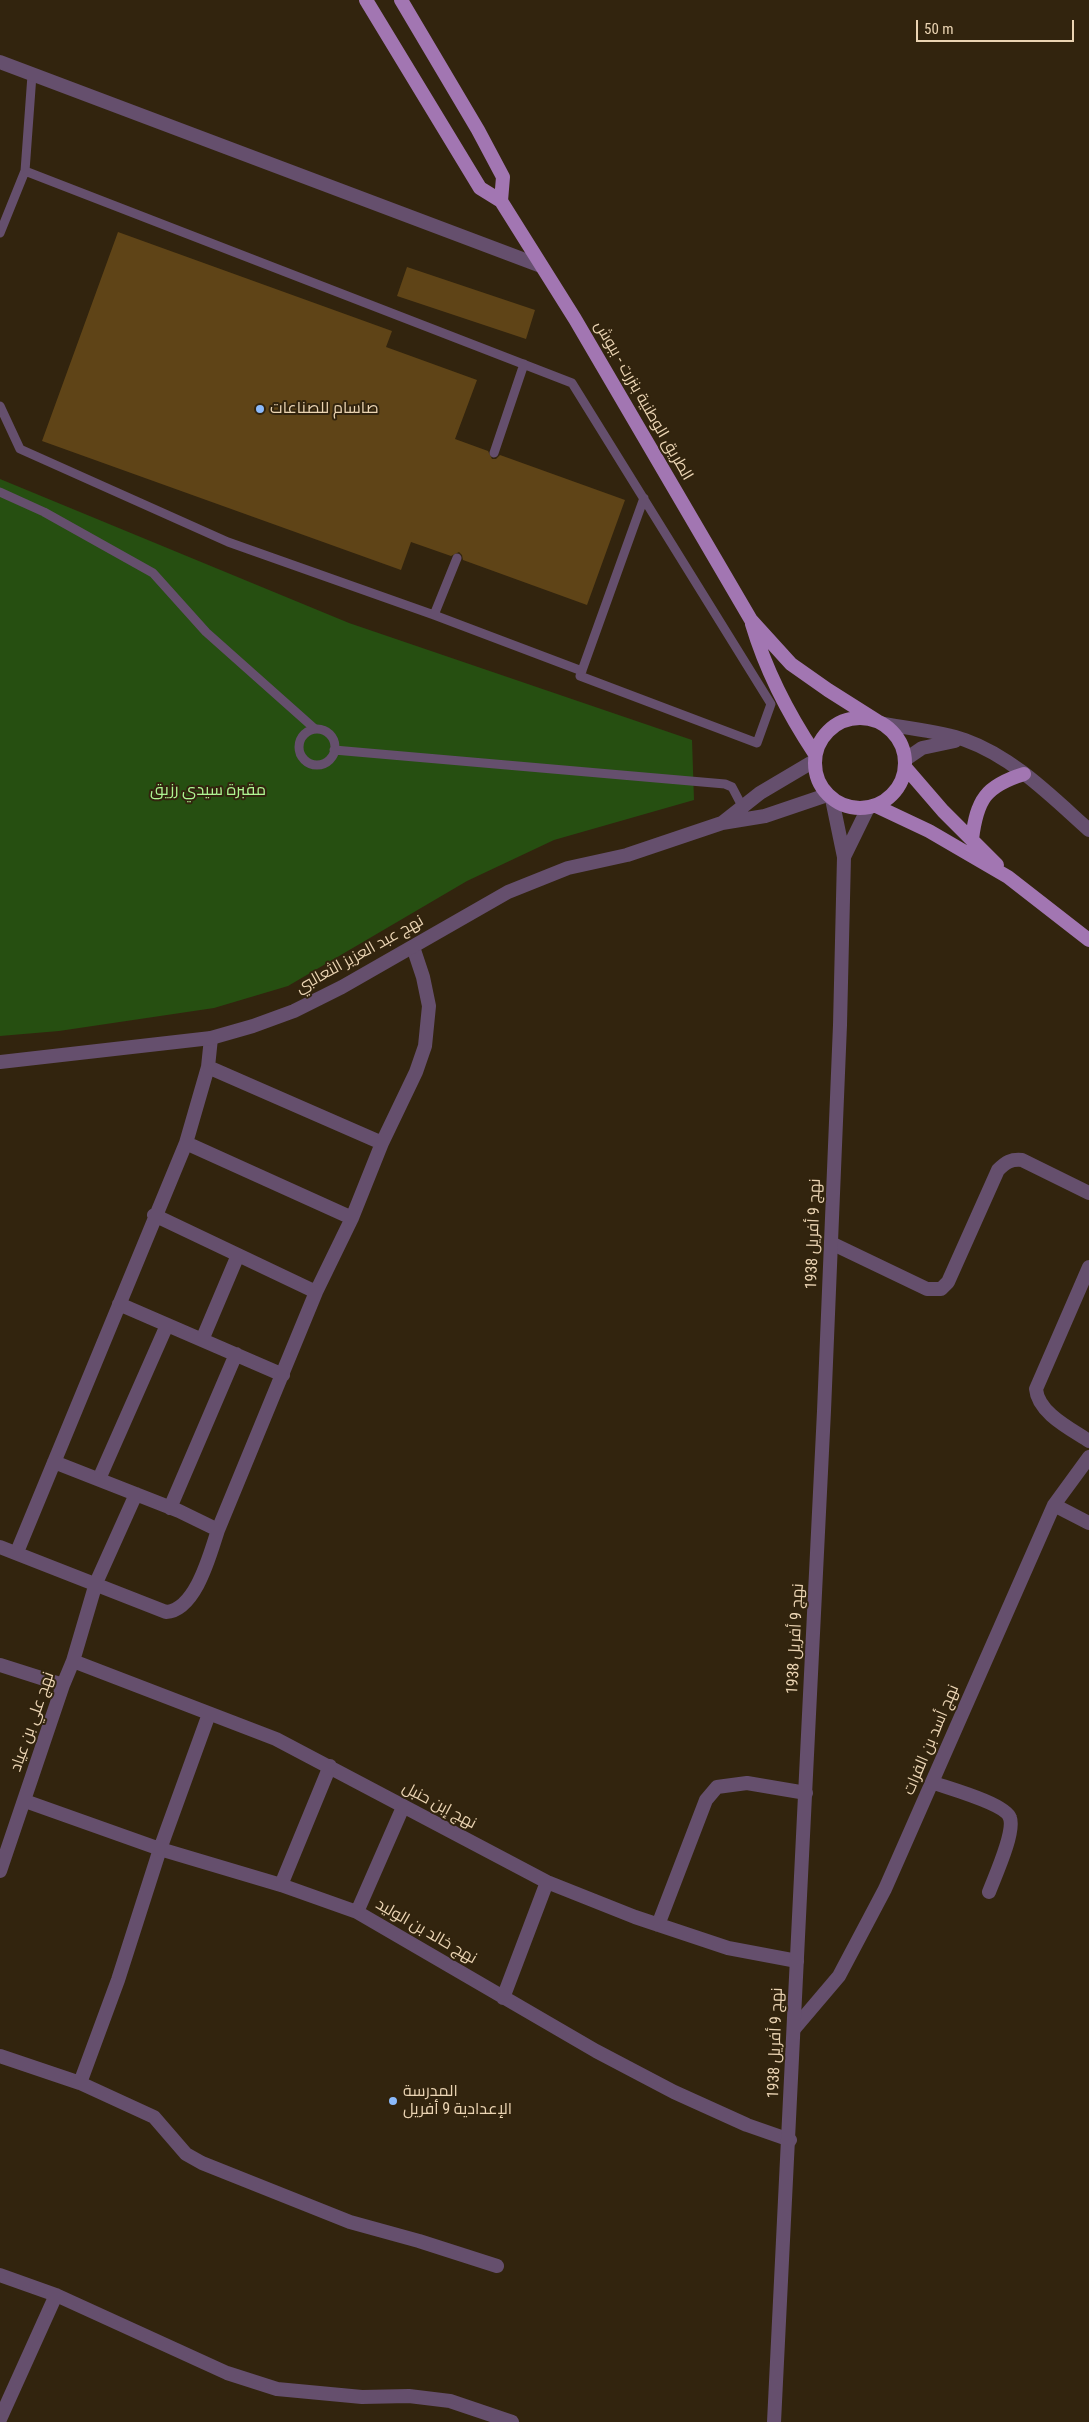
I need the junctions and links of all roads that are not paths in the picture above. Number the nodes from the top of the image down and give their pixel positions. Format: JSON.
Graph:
{"nodes":[{"id":1,"x":366,"y":0,"type":"edge"},
{"id":2,"x":401,"y":0,"type":"edge"},
{"id":3,"x":0,"y":62,"type":"edge"},
{"id":4,"x":32,"y":75,"type":"junction"},
{"id":5,"x":25,"y":171,"type":"junction"},
{"id":6,"x":501,"y":201,"type":"junction"},
{"id":7,"x":0,"y":233,"type":"edge"},
{"id":8,"x":541,"y":266,"type":"junction"},
{"id":9,"x":524,"y":364,"type":"junction"},
{"id":10,"x":0,"y":406,"type":"edge"},
{"id":11,"x":494,"y":453,"type":"dead end"},
{"id":12,"x":0,"y":492,"type":"edge"},
{"id":13,"x":644,"y":498,"type":"junction"},
{"id":14,"x":457,"y":558,"type":"dead end"},
{"id":15,"x":434,"y":615,"type":"junction"},
{"id":16,"x":751,"y":620,"type":"junction"},
{"id":17,"x":582,"y":671,"type":"junction"},
{"id":18,"x":881,"y":722,"type":"junction"},
{"id":19,"x":315,"y":729,"type":"junction"},
{"id":20,"x":963,"y":739,"type":"junction"},
{"id":21,"x":334,"y":750,"type":"junction"},
{"id":22,"x":814,"y":758,"type":"junction"},
{"id":23,"x":906,"y":763,"type":"junction"},
{"id":24,"x":1024,"y":774,"type":"junction"},
{"id":25,"x":829,"y":797,"type":"junction"},
{"id":26,"x":742,"y":806,"type":"junction"},
{"id":27,"x":872,"y":807,"type":"junction"},
{"id":28,"x":722,"y":823,"type":"junction"},
{"id":29,"x":1089,"y":830,"type":"edge"},
{"id":30,"x":972,"y":839,"type":"junction"},
{"id":31,"x":844,"y":857,"type":"junction"},
{"id":32,"x":1008,"y":877,"type":"junction"},
{"id":33,"x":1089,"y":940,"type":"edge"},
{"id":34,"x":412,"y":947,"type":"junction"},
{"id":35,"x":211,"y":1038,"type":"junction"},
{"id":36,"x":0,"y":1062,"type":"edge"},
{"id":37,"x":208,"y":1067,"type":"junction"},
{"id":38,"x":186,"y":1143,"type":"junction"},
{"id":39,"x":382,"y":1143,"type":"junction"},
{"id":40,"x":1089,"y":1193,"type":"edge"},
{"id":41,"x":154,"y":1216,"type":"junction"},
{"id":42,"x":352,"y":1218,"type":"junction"},
{"id":43,"x":831,"y":1243,"type":"junction"},
{"id":44,"x":238,"y":1255,"type":"junction"},
{"id":45,"x":1089,"y":1267,"type":"edge"},
{"id":46,"x":316,"y":1292,"type":"junction"},
{"id":47,"x":119,"y":1304,"type":"junction"},
{"id":48,"x":167,"y":1325,"type":"junction"},
{"id":49,"x":202,"y":1340,"type":"junction"},
{"id":50,"x":236,"y":1354,"type":"junction"},
{"id":51,"x":283,"y":1375,"type":"junction"},
{"id":52,"x":1089,"y":1441,"type":"edge"},
{"id":53,"x":1089,"y":1457,"type":"edge"},
{"id":54,"x":54,"y":1462,"type":"junction"},
{"id":55,"x":99,"y":1479,"type":"junction"},
{"id":56,"x":136,"y":1494,"type":"junction"},
{"id":57,"x":1054,"y":1505,"type":"junction"},
{"id":58,"x":170,"y":1508,"type":"junction"},
{"id":59,"x":1089,"y":1523,"type":"edge"},
{"id":60,"x":218,"y":1530,"type":"junction"},
{"id":61,"x":0,"y":1546,"type":"edge"},
{"id":62,"x":17,"y":1552,"type":"junction"},
{"id":63,"x":96,"y":1583,"type":"junction"},
{"id":64,"x":73,"y":1660,"type":"junction"},
{"id":65,"x":0,"y":1665,"type":"edge"},
{"id":66,"x":63,"y":1685,"type":"junction"},
{"id":67,"x":209,"y":1714,"type":"junction"},
{"id":68,"x":330,"y":1766,"type":"junction"},
{"id":69,"x":934,"y":1783,"type":"junction"},
{"id":70,"x":806,"y":1793,"type":"junction"},
{"id":71,"x":25,"y":1801,"type":"junction"},
{"id":72,"x":403,"y":1807,"type":"junction"},
{"id":73,"x":160,"y":1849,"type":"junction"},
{"id":74,"x":0,"y":1871,"type":"edge"},
{"id":75,"x":547,"y":1882,"type":"junction"},
{"id":76,"x":282,"y":1885,"type":"junction"},
{"id":77,"x":990,"y":1892,"type":"dead end"},
{"id":78,"x":356,"y":1912,"type":"junction"},
{"id":79,"x":658,"y":1925,"type":"junction"},
{"id":80,"x":797,"y":1961,"type":"junction"},
{"id":81,"x":503,"y":1998,"type":"junction"},
{"id":82,"x":794,"y":2029,"type":"junction"},
{"id":83,"x":0,"y":2056,"type":"edge"},
{"id":84,"x":80,"y":2083,"type":"junction"},
{"id":85,"x":790,"y":2140,"type":"junction"},
{"id":86,"x":497,"y":2266,"type":"dead end"},
{"id":87,"x":0,"y":2275,"type":"edge"},
{"id":88,"x":56,"y":2295,"type":"junction"},
{"id":89,"x":0,"y":2419,"type":"edge"},
{"id":90,"x":512,"y":2422,"type":"edge"},
{"id":91,"x":774,"y":2422,"type":"edge"}],
"edges":[{"from":1,"to":6,"type":"main road","name":"الطريق الوطنية بنزرت - ببوش"},
{"from":2,"to":6,"type":"main road"},
{"from":3,"to":4,"type":"street"},
{"from":4,"to":5,"type":"lane"},
{"from":4,"to":8,"type":"street"},
{"from":5,"to":7,"type":"lane"},
{"from":5,"to":9,"type":"lane"},
{"from":6,"to":8,"type":"main road","name":"الطريق الوطنية بنزرت - ببوش"},
{"from":8,"to":16,"type":"main road","name":"الطريق الوطنية بنزرت - ببوش"},
{"from":9,"to":11,"type":"lane"},
{"from":9,"to":13,"type":"lane"},
{"from":10,"to":15,"type":"lane"},
{"from":12,"to":19,"type":"lane"},
{"from":13,"to":17,"type":"lane"},
{"from":13,"to":17,"type":"lane"},
{"from":14,"to":15,"type":"lane"},
{"from":15,"to":17,"type":"lane"},
{"from":16,"to":18,"type":"main road","name":"الطريق الوطنية بنزرت - ببوش"},
{"from":16,"to":22,"type":"main road","name":"الطريق الوطنية بنزرت - ببوش"},
{"from":18,"to":20,"type":"street"},
{"from":18,"to":22,"type":"main road"},
{"from":18,"to":23,"type":"main road"},
{"from":19,"to":21,"type":"lane"},
{"from":19,"to":21,"type":"lane"},
{"from":20,"to":23,"type":"street"},
{"from":20,"to":24,"type":"street"},
{"from":21,"to":26,"type":"lane"},
{"from":22,"to":25,"type":"main road"},
{"from":22,"to":26,"type":"street"},
{"from":23,"to":27,"type":"main road"},
{"from":23,"to":30,"type":"main road"},
{"from":24,"to":29,"type":"street"},
{"from":24,"to":30,"type":"main road"},
{"from":25,"to":27,"type":"main road"},
{"from":25,"to":28,"type":"street"},
{"from":25,"to":31,"type":"street"},
{"from":26,"to":28,"type":"street"},
{"from":27,"to":31,"type":"street"},
{"from":27,"to":32,"type":"main road"},
{"from":28,"to":34,"type":"street","name":"نهج عبد العزيز الثعالبي"},
{"from":30,"to":32,"type":"main road"},
{"from":31,"to":43,"type":"street","name":"نهج 9 أفريل 1938"},
{"from":32,"to":33,"type":"main road"},
{"from":34,"to":35,"type":"street","name":"نهج عبد العزيز الثعالبي"},
{"from":34,"to":39,"type":"street"},
{"from":35,"to":36,"type":"street","name":"نهج عبد العزيز الثعالبي"},
{"from":35,"to":37,"type":"street"},
{"from":37,"to":38,"type":"street"},
{"from":37,"to":39,"type":"street"},
{"from":38,"to":41,"type":"street"},
{"from":38,"to":42,"type":"street"},
{"from":39,"to":42,"type":"street"},
{"from":40,"to":43,"type":"street"},
{"from":41,"to":44,"type":"street"},
{"from":41,"to":47,"type":"street"},
{"from":42,"to":46,"type":"street"},
{"from":43,"to":70,"type":"street","name":"نهج 9 أفريل 1938"},
{"from":44,"to":46,"type":"street"},
{"from":44,"to":49,"type":"street"},
{"from":45,"to":52,"type":"street"},
{"from":46,"to":51,"type":"street"},
{"from":47,"to":48,"type":"street"},
{"from":47,"to":54,"type":"street"},
{"from":48,"to":49,"type":"street"},
{"from":48,"to":55,"type":"street"},
{"from":49,"to":50,"type":"street"},
{"from":50,"to":51,"type":"street"},
{"from":50,"to":58,"type":"street"},
{"from":51,"to":60,"type":"street"},
{"from":53,"to":57,"type":"street","name":"نهج أسد بن الفرات"},
{"from":54,"to":55,"type":"street"},
{"from":54,"to":62,"type":"street"},
{"from":55,"to":56,"type":"street"},
{"from":56,"to":58,"type":"street"},
{"from":56,"to":63,"type":"street","name":"نهج علي بن عياد"},
{"from":57,"to":59,"type":"street"},
{"from":57,"to":69,"type":"street","name":"نهج أسد بن الفرات"},
{"from":58,"to":60,"type":"street"},
{"from":60,"to":63,"type":"street"},
{"from":61,"to":62,"type":"street"},
{"from":62,"to":63,"type":"street"},
{"from":63,"to":64,"type":"street","name":"نهج علي بن عياد"},
{"from":64,"to":66,"type":"street","name":"نهج علي بن عياد"},
{"from":64,"to":67,"type":"street","name":"نهج إبن حنبل"},
{"from":65,"to":66,"type":"street"},
{"from":66,"to":71,"type":"street","name":"نهج علي بن عياد"},
{"from":67,"to":68,"type":"street","name":"نهج إبن حنبل"},
{"from":67,"to":73,"type":"street"},
{"from":68,"to":72,"type":"street","name":"نهج إبن حنبل"},
{"from":68,"to":76,"type":"street"},
{"from":69,"to":77,"type":"street"},
{"from":69,"to":82,"type":"street","name":"نهج أسد بن الفرات"},
{"from":70,"to":79,"type":"street"},
{"from":70,"to":80,"type":"street","name":"نهج 9 أفريل 1938"},
{"from":71,"to":73,"type":"street","name":"نهج خالد بن الوليد"},
{"from":71,"to":74,"type":"street","name":"نهج علي بن عياد"},
{"from":72,"to":75,"type":"street","name":"نهج إبن حنبل"},
{"from":72,"to":78,"type":"street"},
{"from":73,"to":76,"type":"street","name":"نهج خالد بن الوليد"},
{"from":73,"to":84,"type":"street"},
{"from":75,"to":79,"type":"street","name":"نهج إبن حنبل"},
{"from":75,"to":81,"type":"street"},
{"from":76,"to":78,"type":"street","name":"نهج خالد بن الوليد"},
{"from":78,"to":81,"type":"street","name":"نهج خالد بن الوليد"},
{"from":79,"to":80,"type":"street","name":"نهج إبن حنبل"},
{"from":80,"to":82,"type":"street","name":"نهج 9 أفريل 1938"},
{"from":81,"to":85,"type":"street","name":"نهج خالد بن الوليد"},
{"from":82,"to":85,"type":"street","name":"نهج 9 أفريل 1938"},
{"from":83,"to":84,"type":"street"},
{"from":84,"to":86,"type":"street"},
{"from":85,"to":91,"type":"street","name":"نهج 9 أفريل 1938"},
{"from":87,"to":88,"type":"street"},
{"from":88,"to":89,"type":"street"},
{"from":88,"to":90,"type":"street"}]}
